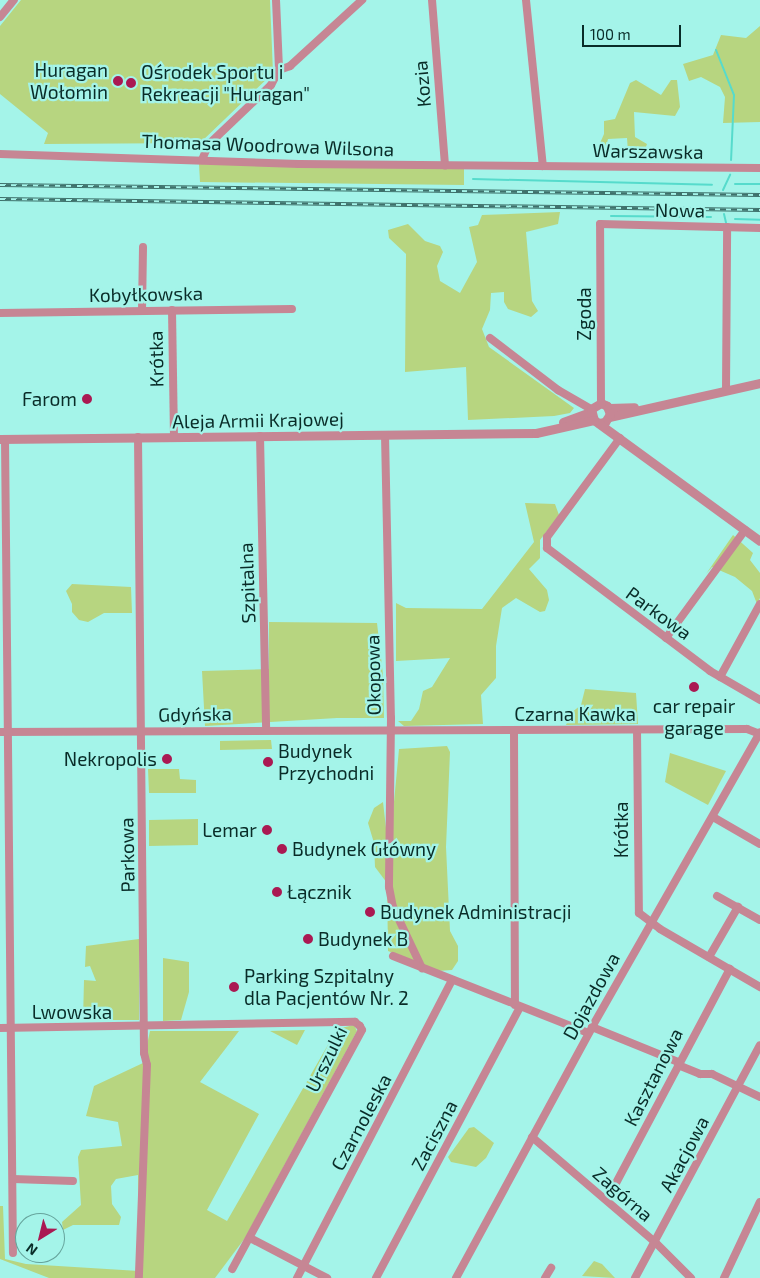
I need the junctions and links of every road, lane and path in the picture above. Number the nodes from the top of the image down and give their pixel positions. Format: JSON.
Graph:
{"nodes":[{"id":1,"x":14,"y":0,"type":"edge"},
{"id":2,"x":276,"y":0,"type":"edge"},
{"id":3,"x":362,"y":0,"type":"edge"},
{"id":4,"x":432,"y":0,"type":"edge"},
{"id":5,"x":526,"y":0,"type":"edge"},
{"id":6,"x":0,"y":17,"type":"edge"},
{"id":7,"x":279,"y":70,"type":"junction"},
{"id":8,"x":0,"y":154,"type":"edge"},
{"id":9,"x":202,"y":160,"type":"junction"},
{"id":10,"x":445,"y":165,"type":"junction"},
{"id":11,"x":540,"y":166,"type":"junction"},
{"id":12,"x":760,"y":168,"type":"edge"},
{"id":13,"x":600,"y":224,"type":"joint"},
{"id":14,"x":727,"y":227,"type":"junction"},
{"id":15,"x":760,"y":228,"type":"edge"},
{"id":16,"x":143,"y":247,"type":"dead end"},
{"id":17,"x":292,"y":309,"type":"dead end"},
{"id":18,"x":172,"y":310,"type":"junction"},
{"id":19,"x":142,"y":311,"type":"junction"},
{"id":20,"x":0,"y":313,"type":"edge"},
{"id":21,"x":490,"y":338,"type":"dead end"},
{"id":22,"x":760,"y":383,"type":"edge"},
{"id":23,"x":726,"y":390,"type":"junction"},
{"id":24,"x":600,"y":414,"type":"junction"},
{"id":25,"x":386,"y":435,"type":"junction"},
{"id":26,"x":260,"y":436,"type":"junction"},
{"id":27,"x":138,"y":437,"type":"junction"},
{"id":28,"x":174,"y":437,"type":"junction"},
{"id":29,"x":620,"y":438,"type":"junction"},
{"id":30,"x":2,"y":439,"type":"edge"},
{"id":31,"x":745,"y":530,"type":"junction"},
{"id":32,"x":760,"y":541,"type":"edge"},
{"id":33,"x":760,"y":604,"type":"edge"},
{"id":34,"x":666,"y":638,"type":"junction"},
{"id":35,"x":720,"y":677,"type":"junction"},
{"id":36,"x":760,"y":700,"type":"edge"},
{"id":37,"x":390,"y":728,"type":"junction"},
{"id":38,"x":266,"y":730,"type":"junction"},
{"id":39,"x":637,"y":730,"type":"junction"},
{"id":40,"x":514,"y":731,"type":"junction"},
{"id":41,"x":0,"y":732,"type":"edge"},
{"id":42,"x":9,"y":732,"type":"junction"},
{"id":43,"x":141,"y":732,"type":"junction"},
{"id":44,"x":760,"y":734,"type":"edge"},
{"id":45,"x":712,"y":817,"type":"junction"},
{"id":46,"x":760,"y":844,"type":"edge"},
{"id":47,"x":717,"y":896,"type":"dead end"},
{"id":48,"x":738,"y":907,"type":"junction"},
{"id":49,"x":760,"y":920,"type":"edge"},
{"id":50,"x":651,"y":924,"type":"junction"},
{"id":51,"x":393,"y":956,"type":"dead end"},
{"id":52,"x":709,"y":957,"type":"junction"},
{"id":53,"x":422,"y":968,"type":"junction"},
{"id":54,"x":730,"y":969,"type":"junction"},
{"id":55,"x":452,"y":980,"type":"junction"},
{"id":56,"x":760,"y":987,"type":"edge"},
{"id":57,"x":518,"y":1006,"type":"junction"},
{"id":58,"x":0,"y":1028,"type":"edge"},
{"id":59,"x":12,"y":1028,"type":"junction"},
{"id":60,"x":145,"y":1028,"type":"junction"},
{"id":61,"x":590,"y":1030,"type":"junction"},
{"id":62,"x":760,"y":1045,"type":"edge"},
{"id":63,"x":678,"y":1063,"type":"junction"},
{"id":64,"x":739,"y":1086,"type":"junction"},
{"id":65,"x":760,"y":1096,"type":"edge"},
{"id":66,"x":532,"y":1137,"type":"junction"},
{"id":67,"x":12,"y":1179,"type":"junction"},
{"id":68,"x":73,"y":1181,"type":"dead end"},
{"id":69,"x":607,"y":1200,"type":"junction"},
{"id":70,"x":760,"y":1202,"type":"edge"},
{"id":71,"x":250,"y":1238,"type":"junction"},
{"id":72,"x":655,"y":1242,"type":"junction"},
{"id":73,"x":13,"y":1253,"type":"dead end"},
{"id":74,"x":304,"y":1265,"type":"junction"},
{"id":75,"x":551,"y":1268,"type":"dead end"},
{"id":76,"x":232,"y":1269,"type":"dead end"},
{"id":77,"x":139,"y":1274,"type":"edge"},
{"id":78,"x":297,"y":1278,"type":"edge"},
{"id":79,"x":327,"y":1278,"type":"edge"},
{"id":80,"x":376,"y":1278,"type":"edge"},
{"id":81,"x":456,"y":1278,"type":"edge"},
{"id":82,"x":545,"y":1278,"type":"edge"},
{"id":83,"x":635,"y":1278,"type":"edge"},
{"id":84,"x":691,"y":1278,"type":"edge"},
{"id":85,"x":724,"y":1278,"type":"edge"}],
"edges":[{"from":1,"to":6,"type":"street"},
{"from":2,"to":7,"type":"street"},
{"from":3,"to":7,"type":"street"},
{"from":4,"to":10,"type":"street","name":"Kozia"},
{"from":5,"to":11,"type":"street"},
{"from":7,"to":9,"type":"street"},
{"from":8,"to":9,"type":"street","name":"Thomasa Woodrowa Wilsona"},
{"from":9,"to":10,"type":"street","name":"Thomasa Woodrowa Wilsona"},
{"from":10,"to":11,"type":"street","name":"Thomasa Woodrowa Wilsona"},
{"from":11,"to":12,"type":"street","name":"Warszawska"},
{"from":13,"to":14,"type":"street","name":"Nowa"},
{"from":13,"to":24,"type":"street","name":"Zgoda"},
{"from":14,"to":15,"type":"street","name":"Nowa"},
{"from":14,"to":23,"type":"street"},
{"from":16,"to":19,"type":"street"},
{"from":17,"to":18,"type":"street","name":"Kobyłkowska"},
{"from":18,"to":19,"type":"street","name":"Kobyłkowska"},
{"from":18,"to":28,"type":"street","name":"Krótka"},
{"from":19,"to":20,"type":"street","name":"Kobyłkowska"},
{"from":21,"to":24,"type":"street"},
{"from":22,"to":23,"type":"street","name":"Aleja Armii Krajowej"},
{"from":23,"to":24,"type":"street","name":"Aleja Armii Krajowej"},
{"from":24,"to":25,"type":"street","name":"Aleja Armii Krajowej"},
{"from":24,"to":29,"type":"street"},
{"from":25,"to":26,"type":"street","name":"Aleja Armii Krajowej"},
{"from":25,"to":37,"type":"street","name":"Okopowa"},
{"from":26,"to":28,"type":"street","name":"Aleja Armii Krajowej"},
{"from":26,"to":38,"type":"street","name":"Szpitalna"},
{"from":27,"to":28,"type":"street","name":"Aleja Armii Krajowej"},
{"from":27,"to":30,"type":"street","name":"Aleja Armii Krajowej"},
{"from":27,"to":43,"type":"street","name":"Parkowa"},
{"from":29,"to":31,"type":"street"},
{"from":29,"to":34,"type":"street","name":"Parkowa"},
{"from":30,"to":42,"type":"street"},
{"from":31,"to":32,"type":"street"},
{"from":31,"to":34,"type":"street"},
{"from":33,"to":35,"type":"street"},
{"from":34,"to":35,"type":"street","name":"Parkowa"},
{"from":35,"to":36,"type":"street","name":"Parkowa"},
{"from":37,"to":38,"type":"street","name":"Gdyńska"},
{"from":37,"to":40,"type":"street","name":"Czarna Kawka"},
{"from":37,"to":53,"type":"street","name":"Okopowa"},
{"from":38,"to":43,"type":"street","name":"Gdyńska"},
{"from":39,"to":40,"type":"street","name":"Czarna Kawka"},
{"from":39,"to":44,"type":"street","name":"Czarna Kawka"},
{"from":39,"to":50,"type":"street","name":"Krótka"},
{"from":40,"to":57,"type":"street","name":"Zaciszna"},
{"from":41,"to":42,"type":"street","name":"Gdyńska"},
{"from":42,"to":43,"type":"street","name":"Gdyńska"},
{"from":42,"to":59,"type":"street"},
{"from":43,"to":60,"type":"street","name":"Parkowa"},
{"from":44,"to":45,"type":"street","name":"Dojazdowa"},
{"from":45,"to":46,"type":"street"},
{"from":45,"to":50,"type":"street","name":"Dojazdowa"},
{"from":47,"to":48,"type":"street"},
{"from":48,"to":49,"type":"street"},
{"from":48,"to":52,"type":"street"},
{"from":50,"to":52,"type":"street"},
{"from":50,"to":61,"type":"street","name":"Dojazdowa"},
{"from":51,"to":53,"type":"street"},
{"from":52,"to":54,"type":"street"},
{"from":53,"to":55,"type":"street"},
{"from":54,"to":56,"type":"street"},
{"from":54,"to":63,"type":"street","name":"Kasztanowa"},
{"from":55,"to":57,"type":"street"},
{"from":55,"to":74,"type":"street","name":"Czarnoleska"},
{"from":57,"to":61,"type":"street"},
{"from":57,"to":80,"type":"street","name":"Zaciszna"},
{"from":58,"to":59,"type":"street","name":"Lwowska"},
{"from":59,"to":60,"type":"street","name":"Lwowska"},
{"from":59,"to":67,"type":"street"},
{"from":60,"to":71,"type":"street","name":"Urszulki"},
{"from":60,"to":77,"type":"street","name":"Parkowa"},
{"from":61,"to":63,"type":"street"},
{"from":61,"to":66,"type":"street","name":"Dojazdowa"},
{"from":62,"to":64,"type":"street","name":"Akacjowa"},
{"from":63,"to":64,"type":"street"},
{"from":63,"to":69,"type":"street","name":"Kasztanowa"},
{"from":64,"to":65,"type":"street"},
{"from":64,"to":72,"type":"street","name":"Akacjowa"},
{"from":66,"to":69,"type":"street","name":"Zagórna"},
{"from":66,"to":81,"type":"street","name":"Dojazdowa"},
{"from":67,"to":68,"type":"street"},
{"from":67,"to":73,"type":"street"},
{"from":69,"to":72,"type":"street","name":"Zagórna"},
{"from":70,"to":85,"type":"street"},
{"from":71,"to":74,"type":"street"},
{"from":71,"to":76,"type":"street","name":"Urszulki"},
{"from":72,"to":83,"type":"street","name":"Akacjowa"},
{"from":72,"to":84,"type":"street","name":"Zagórna"},
{"from":74,"to":78,"type":"street","name":"Czarnoleska"},
{"from":74,"to":79,"type":"street"},
{"from":75,"to":82,"type":"street"}]}
